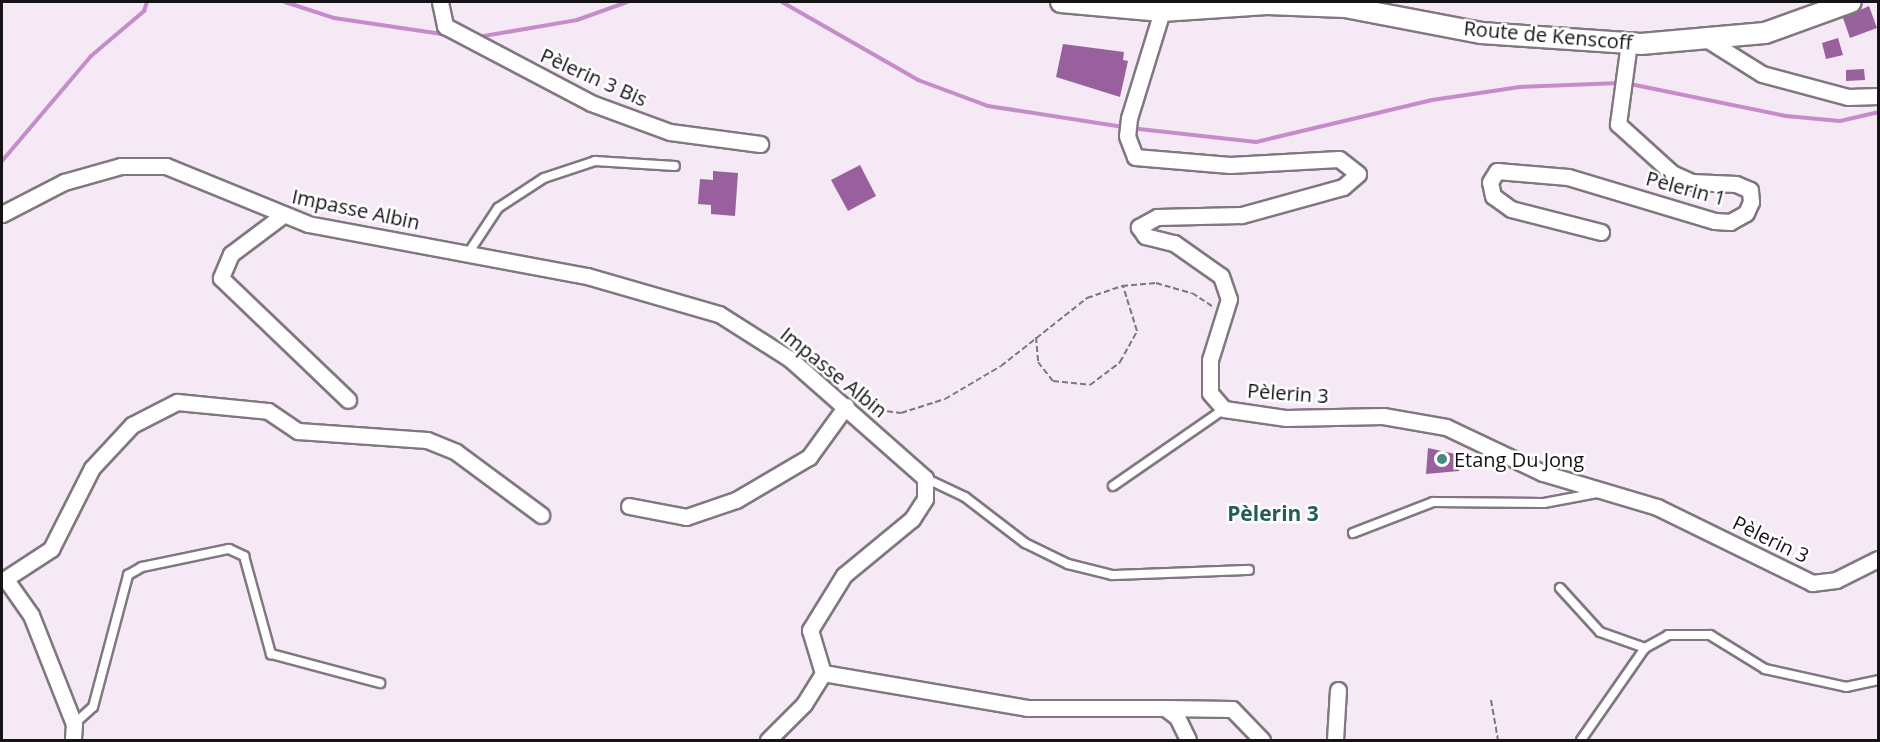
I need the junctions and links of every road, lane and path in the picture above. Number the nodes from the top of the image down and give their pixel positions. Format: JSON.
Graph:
{"nodes":[{"id":1,"x":441,"y":2,"type":"edge"},
{"id":2,"x":1061,"y":2,"type":"edge"},
{"id":3,"x":1851,"y":2,"type":"edge"},
{"id":4,"x":1162,"y":11,"type":"junction"},
{"id":5,"x":1712,"y":42,"type":"junction"},
{"id":6,"x":1629,"y":43,"type":"junction"},
{"id":7,"x":1878,"y":96,"type":"edge"},
{"id":8,"x":760,"y":144,"type":"dead end"},
{"id":9,"x":675,"y":166,"type":"dead end"},
{"id":10,"x":2,"y":214,"type":"edge"},
{"id":11,"x":283,"y":215,"type":"junction"},
{"id":12,"x":1601,"y":232,"type":"dead end"},
{"id":13,"x":470,"y":252,"type":"junction"},
{"id":14,"x":1122,"y":286,"type":"junction"},
{"id":15,"x":1223,"y":331,"type":"junction"},
{"id":16,"x":1036,"y":337,"type":"junction"},
{"id":17,"x":348,"y":400,"type":"dead end"},
{"id":18,"x":846,"y":406,"type":"junction"},
{"id":19,"x":1224,"y":409,"type":"junction"},
{"id":20,"x":925,"y":478,"type":"junction"},
{"id":21,"x":1113,"y":486,"type":"dead end"},
{"id":22,"x":1598,"y":493,"type":"junction"},
{"id":23,"x":629,"y":506,"type":"dead end"},
{"id":24,"x":541,"y":515,"type":"dead end"},
{"id":25,"x":1353,"y":533,"type":"dead end"},
{"id":26,"x":1878,"y":559,"type":"edge"},
{"id":27,"x":1250,"y":570,"type":"dead end"},
{"id":28,"x":4,"y":581,"type":"edge"},
{"id":29,"x":1560,"y":588,"type":"dead end"},
{"id":30,"x":1645,"y":648,"type":"junction"},
{"id":31,"x":823,"y":673,"type":"junction"},
{"id":32,"x":1878,"y":680,"type":"edge"},
{"id":33,"x":380,"y":683,"type":"dead end"},
{"id":34,"x":1338,"y":690,"type":"dead end"},
{"id":35,"x":1491,"y":700,"type":"dead end"},
{"id":36,"x":1165,"y":708,"type":"junction"},
{"id":37,"x":74,"y":724,"type":"junction"},
{"id":38,"x":73,"y":741,"type":"edge"},
{"id":39,"x":768,"y":741,"type":"edge"},
{"id":40,"x":1188,"y":741,"type":"edge"},
{"id":41,"x":1262,"y":741,"type":"edge"},
{"id":42,"x":1335,"y":741,"type":"edge"},
{"id":43,"x":1498,"y":741,"type":"edge"},
{"id":44,"x":1581,"y":741,"type":"edge"}],
"edges":[{"from":1,"to":8,"type":"street","name":"Pèlerin 3 Bis"},
{"from":2,"to":4,"type":"main road","name":"Route de Kenscoff"},
{"from":3,"to":5,"type":"main road","name":"Route de Kenscoff"},
{"from":4,"to":6,"type":"main road","name":"Route de Kenscoff"},
{"from":4,"to":15,"type":"street","name":"Pèlerin 3"},
{"from":5,"to":6,"type":"main road","name":"Route de Kenscoff"},
{"from":5,"to":7,"type":"street"},
{"from":6,"to":12,"type":"street","name":"Pèlerin 1"},
{"from":9,"to":13,"type":"lane"},
{"from":10,"to":11,"type":"street","name":"Impasse Albin"},
{"from":11,"to":13,"type":"street","name":"Impasse Albin"},
{"from":11,"to":17,"type":"street"},
{"from":13,"to":18,"type":"street","name":"Impasse Albin"},
{"from":14,"to":15,"type":"path"},
{"from":14,"to":16,"type":"path"},
{"from":14,"to":16,"type":"path"},
{"from":15,"to":19,"type":"street","name":"Pèlerin 3"},
{"from":16,"to":18,"type":"path"},
{"from":18,"to":20,"type":"street","name":"Impasse Albin"},
{"from":18,"to":23,"type":"street"},
{"from":19,"to":21,"type":"lane"},
{"from":19,"to":22,"type":"street","name":"Pèlerin 3"},
{"from":20,"to":27,"type":"lane"},
{"from":20,"to":31,"type":"street"},
{"from":22,"to":25,"type":"lane"},
{"from":22,"to":26,"type":"street","name":"Pèlerin 3"},
{"from":24,"to":28,"type":"street"},
{"from":28,"to":37,"type":"street"},
{"from":29,"to":30,"type":"lane"},
{"from":30,"to":32,"type":"lane"},
{"from":30,"to":44,"type":"lane"},
{"from":31,"to":36,"type":"street"},
{"from":31,"to":39,"type":"street"},
{"from":33,"to":37,"type":"lane"},
{"from":34,"to":42,"type":"street"},
{"from":35,"to":43,"type":"path"},
{"from":36,"to":40,"type":"street"},
{"from":36,"to":41,"type":"street"},
{"from":37,"to":38,"type":"street"}]}
